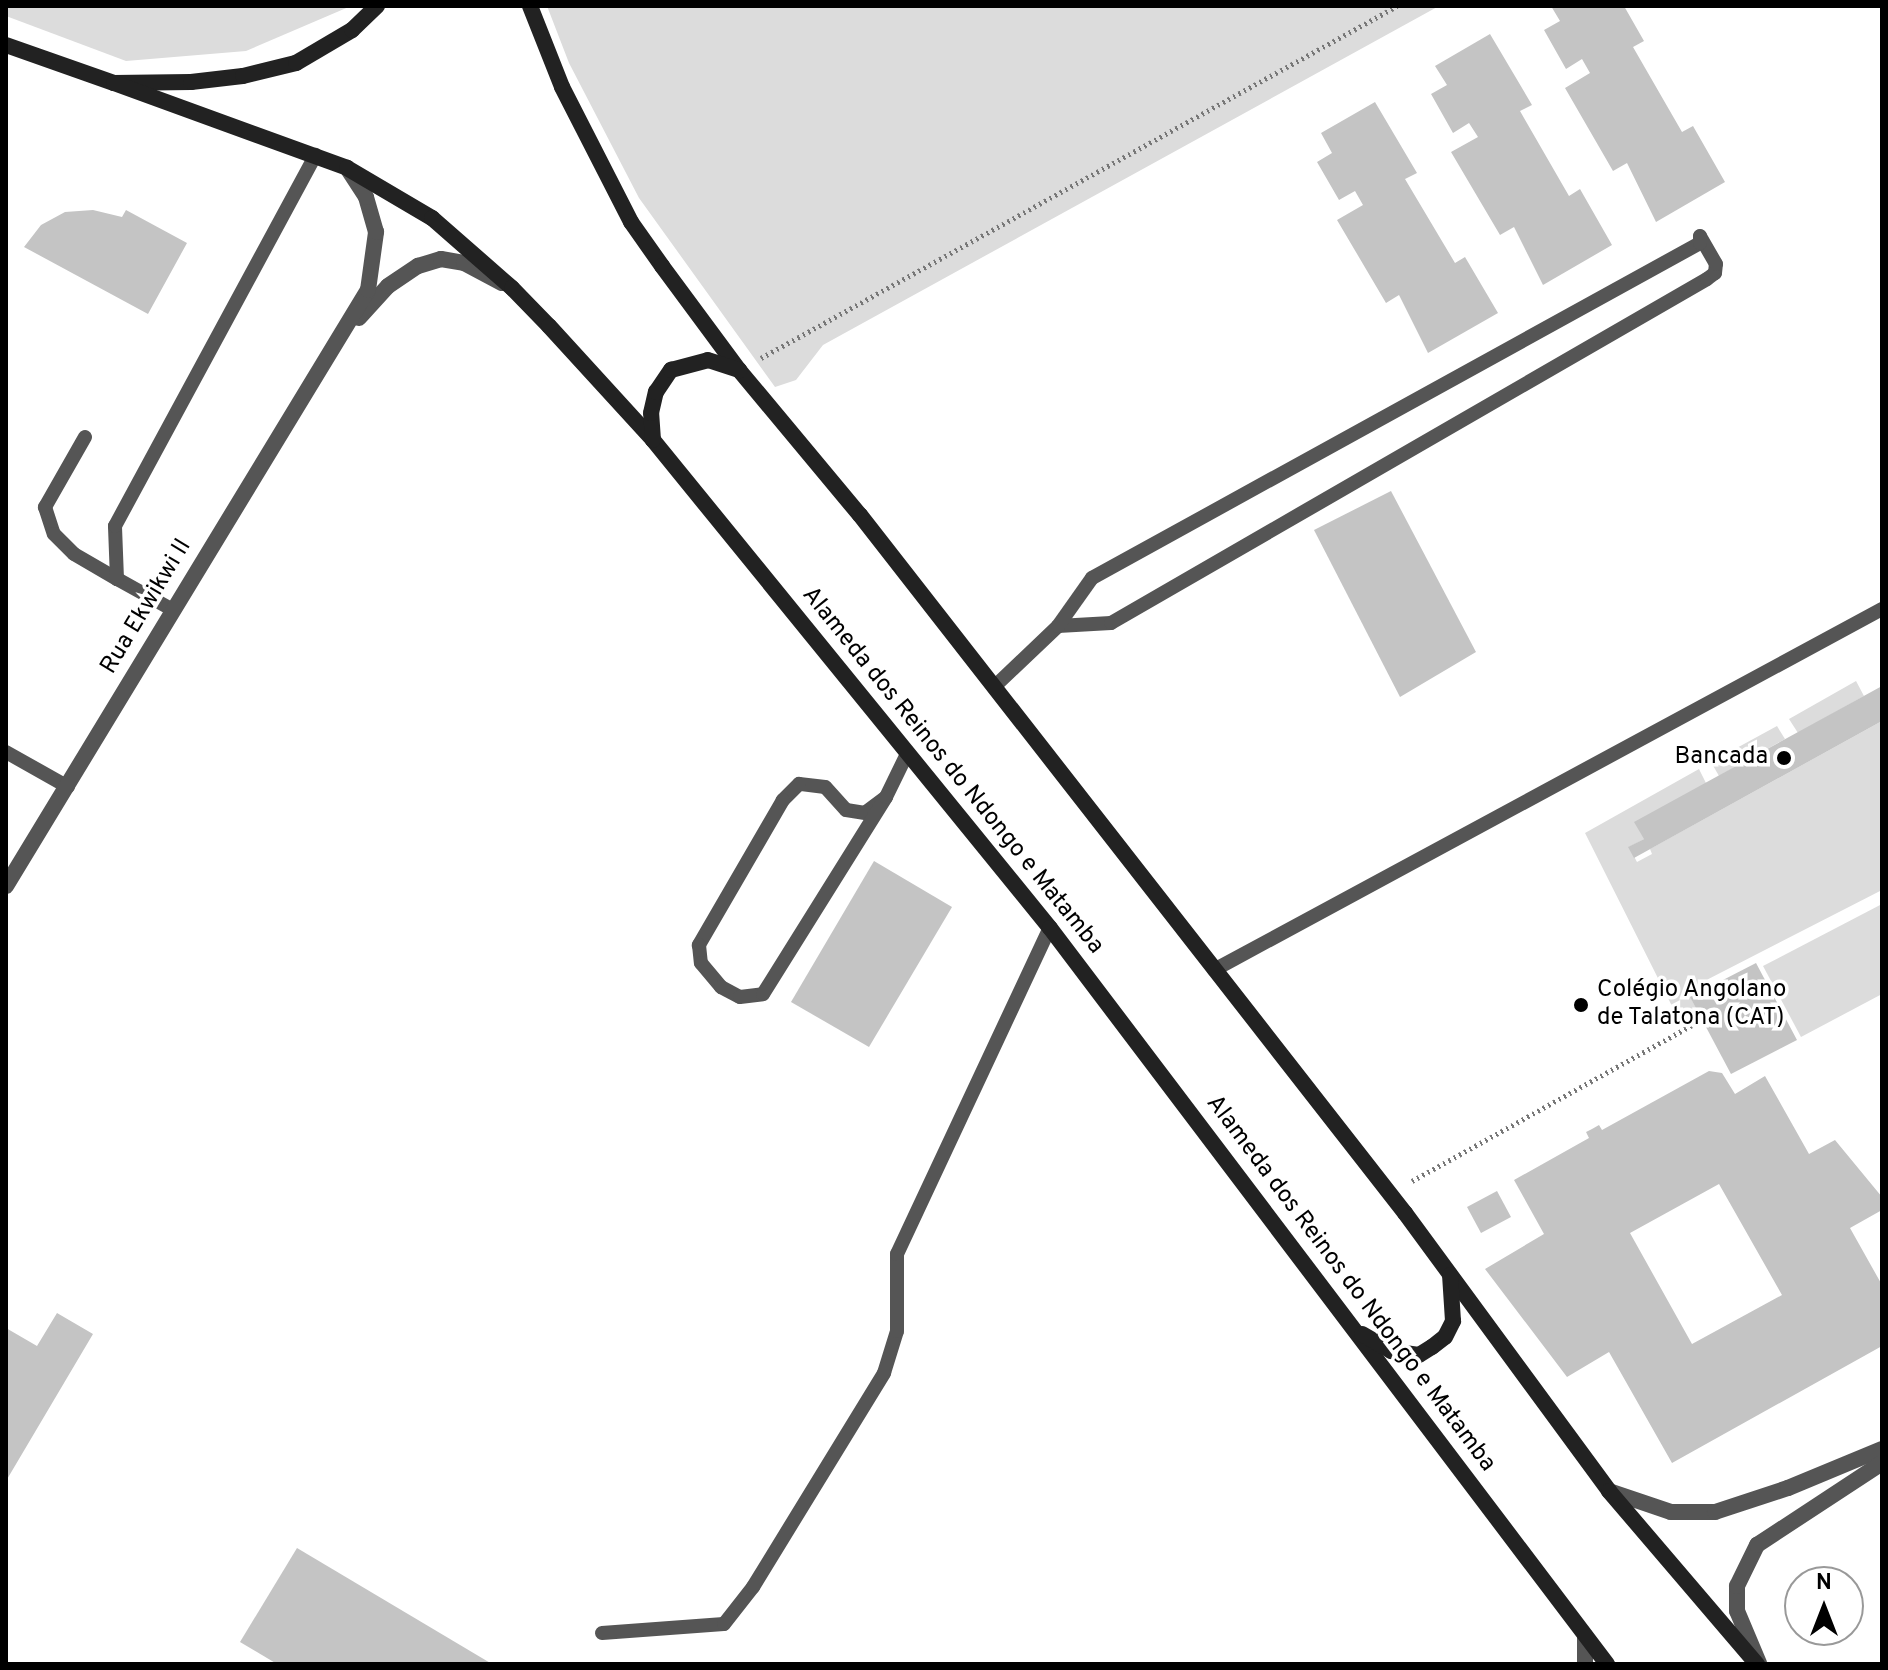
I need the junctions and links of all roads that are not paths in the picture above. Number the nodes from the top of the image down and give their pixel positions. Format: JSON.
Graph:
{"nodes":[{"id":1,"x":377,"y":6,"type":"edge"},
{"id":2,"x":530,"y":6,"type":"edge"},
{"id":3,"x":6,"y":45,"type":"edge"},
{"id":4,"x":114,"y":83,"type":"junction"},
{"id":5,"x":316,"y":155,"type":"junction"},
{"id":6,"x":347,"y":168,"type":"junction"},
{"id":7,"x":512,"y":288,"type":"junction"},
{"id":8,"x":328,"y":352,"type":"junction"},
{"id":9,"x":739,"y":370,"type":"junction"},
{"id":10,"x":85,"y":437,"type":"dead end"},
{"id":11,"x":653,"y":440,"type":"junction"},
{"id":12,"x":117,"y":579,"type":"junction"},
{"id":13,"x":1882,"y":609,"type":"edge"},
{"id":14,"x":173,"y":610,"type":"junction"},
{"id":15,"x":1058,"y":626,"type":"junction"},
{"id":16,"x":994,"y":687,"type":"junction"},
{"id":17,"x":6,"y":752,"type":"edge"},
{"id":18,"x":907,"y":754,"type":"junction"},
{"id":19,"x":68,"y":787,"type":"junction"},
{"id":20,"x":886,"y":797,"type":"junction"},
{"id":21,"x":6,"y":886,"type":"edge"},
{"id":22,"x":1050,"y":928,"type":"junction"},
{"id":23,"x":1214,"y":970,"type":"junction"},
{"id":24,"x":1450,"y":1273,"type":"junction"},
{"id":25,"x":1354,"y":1329,"type":"junction"},
{"id":26,"x":1882,"y":1449,"type":"edge"},
{"id":27,"x":1882,"y":1463,"type":"edge"},
{"id":28,"x":1609,"y":1491,"type":"junction"},
{"id":29,"x":602,"y":1633,"type":"dead end"},
{"id":30,"x":1585,"y":1636,"type":"junction"},
{"id":31,"x":1585,"y":1664,"type":"edge"},
{"id":32,"x":1607,"y":1664,"type":"edge"},
{"id":33,"x":1758,"y":1664,"type":"edge"}],
"edges":[{"from":1,"to":4,"type":"main road"},
{"from":2,"to":9,"type":"main road"},
{"from":3,"to":4,"type":"main road","name":"Alameda dos Reinos do Ndongo e Matamba"},
{"from":4,"to":5,"type":"main road","name":"Alameda dos Reinos do Ndongo e Matamba"},
{"from":5,"to":6,"type":"main road","name":"Alameda dos Reinos do Ndongo e Matamba"},
{"from":5,"to":12,"type":"lane"},
{"from":6,"to":7,"type":"main road","name":"Alameda dos Reinos do Ndongo e Matamba"},
{"from":6,"to":8,"type":"street","name":"Rua Ekwikwi II"},
{"from":7,"to":8,"type":"street","name":"Rua Ekwikwi II"},
{"from":7,"to":11,"type":"main road","name":"Alameda dos Reinos do Ndongo e Matamba"},
{"from":8,"to":14,"type":"street","name":"Rua Ekwikwi II"},
{"from":9,"to":11,"type":"main road"},
{"from":9,"to":16,"type":"main road"},
{"from":10,"to":12,"type":"lane"},
{"from":11,"to":18,"type":"main road","name":"Alameda dos Reinos do Ndongo e Matamba"},
{"from":12,"to":14,"type":"lane"},
{"from":13,"to":23,"type":"lane"},
{"from":14,"to":19,"type":"street","name":"Rua Ekwikwi II"},
{"from":15,"to":15,"type":"lane"},
{"from":15,"to":16,"type":"lane"},
{"from":16,"to":23,"type":"main road"},
{"from":17,"to":19,"type":"lane"},
{"from":18,"to":20,"type":"lane"},
{"from":18,"to":22,"type":"main road","name":"Alameda dos Reinos do Ndongo e Matamba"},
{"from":19,"to":21,"type":"street","name":"Rua Ekwikwi II"},
{"from":20,"to":20,"type":"lane"},
{"from":22,"to":25,"type":"main road","name":"Alameda dos Reinos do Ndongo e Matamba"},
{"from":22,"to":29,"type":"lane"},
{"from":23,"to":24,"type":"main road"},
{"from":24,"to":25,"type":"main road"},
{"from":24,"to":28,"type":"main road"},
{"from":25,"to":30,"type":"main road","name":"Alameda dos Reinos do Ndongo e Matamba"},
{"from":26,"to":28,"type":"street"},
{"from":27,"to":33,"type":"street"},
{"from":28,"to":33,"type":"main road"},
{"from":30,"to":31,"type":"street"},
{"from":30,"to":32,"type":"main road","name":"Alameda dos Reinos do Ndongo e Matamba"}]}
